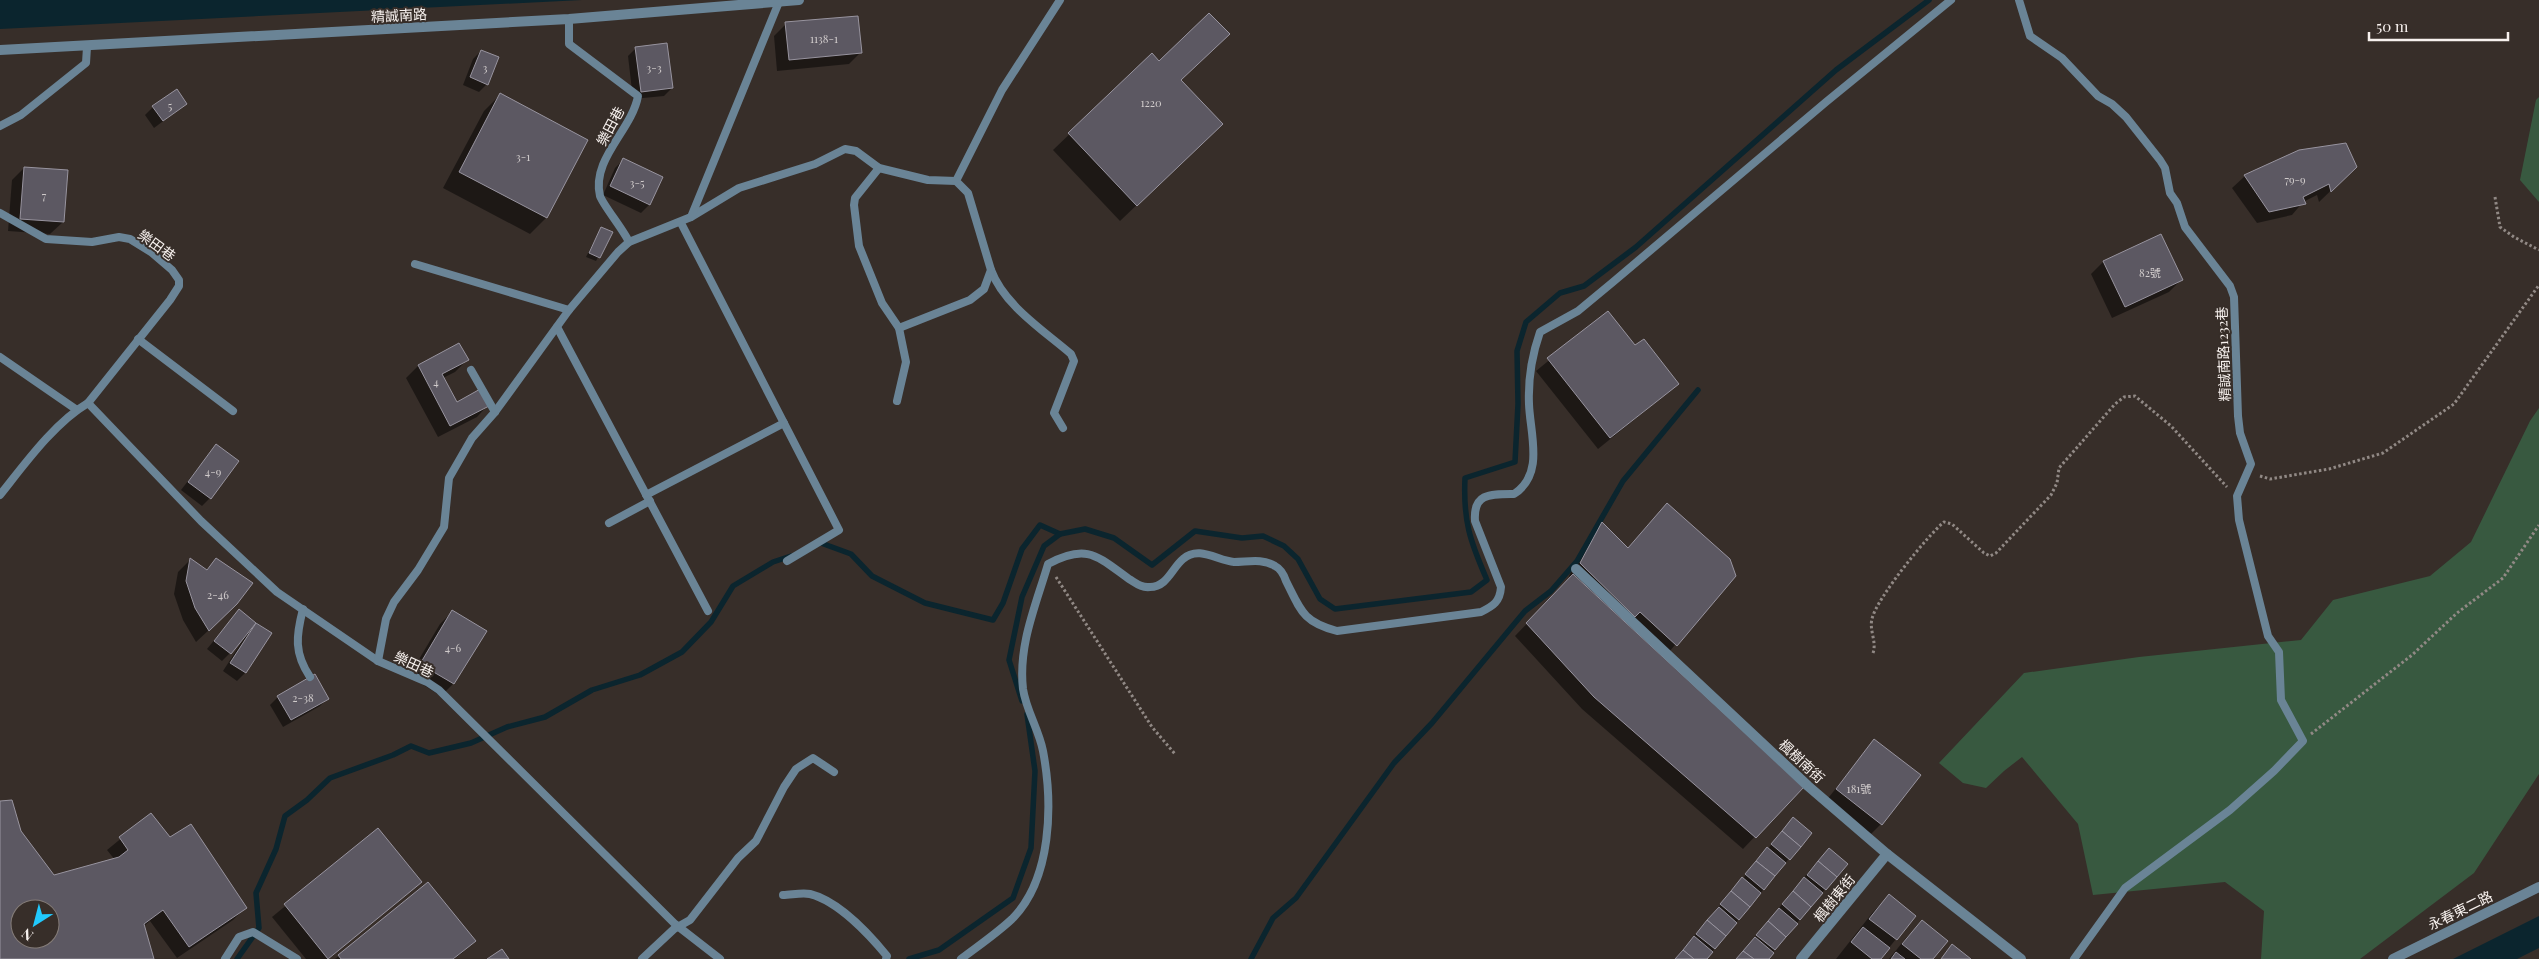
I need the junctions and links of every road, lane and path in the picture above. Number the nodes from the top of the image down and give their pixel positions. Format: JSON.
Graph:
{"nodes":[{"id":1,"x":800,"y":0,"type":"edge"},
{"id":2,"x":1060,"y":0,"type":"edge"},
{"id":3,"x":1951,"y":0,"type":"edge"},
{"id":4,"x":2019,"y":0,"type":"edge"},
{"id":5,"x":779,"y":2,"type":"junction"},
{"id":6,"x":569,"y":19,"type":"junction"},
{"id":7,"x":87,"y":47,"type":"junction"},
{"id":8,"x":0,"y":50,"type":"edge"},
{"id":9,"x":0,"y":126,"type":"edge"},
{"id":10,"x":879,"y":168,"type":"junction"},
{"id":11,"x":956,"y":181,"type":"junction"},
{"id":12,"x":2495,"y":197,"type":"dead end"},
{"id":13,"x":0,"y":213,"type":"edge"},
{"id":14,"x":691,"y":217,"type":"junction"},
{"id":15,"x":681,"y":223,"type":"junction"},
{"id":16,"x":629,"y":242,"type":"junction"},
{"id":17,"x":2539,"y":250,"type":"edge"},
{"id":18,"x":415,"y":264,"type":"dead end"},
{"id":19,"x":990,"y":270,"type":"junction"},
{"id":20,"x":2539,"y":285,"type":"edge"},
{"id":21,"x":569,"y":310,"type":"junction"},
{"id":22,"x":557,"y":327,"type":"junction"},
{"id":23,"x":899,"y":328,"type":"junction"},
{"id":24,"x":138,"y":339,"type":"junction"},
{"id":25,"x":0,"y":356,"type":"edge"},
{"id":26,"x":471,"y":370,"type":"dead end"},
{"id":27,"x":897,"y":402,"type":"dead end"},
{"id":28,"x":88,"y":403,"type":"junction"},
{"id":29,"x":77,"y":410,"type":"junction"},
{"id":30,"x":232,"y":411,"type":"dead end"},
{"id":31,"x":495,"y":412,"type":"junction"},
{"id":32,"x":784,"y":423,"type":"junction"},
{"id":33,"x":1063,"y":428,"type":"dead end"},
{"id":34,"x":2248,"y":472,"type":"junction"},
{"id":35,"x":0,"y":495,"type":"edge"},
{"id":36,"x":2237,"y":496,"type":"junction"},
{"id":37,"x":648,"y":498,"type":"junction"},
{"id":38,"x":609,"y":523,"type":"dead end"},
{"id":39,"x":2539,"y":525,"type":"edge"},
{"id":40,"x":787,"y":561,"type":"dead end"},
{"id":41,"x":1048,"y":564,"type":"junction"},
{"id":42,"x":1576,"y":569,"type":"dead end"},
{"id":43,"x":303,"y":609,"type":"junction"},
{"id":44,"x":708,"y":611,"type":"dead end"},
{"id":45,"x":1873,"y":653,"type":"dead end"},
{"id":46,"x":378,"y":661,"type":"junction"},
{"id":47,"x":310,"y":677,"type":"dead end"},
{"id":48,"x":2303,"y":741,"type":"junction"},
{"id":49,"x":1175,"y":754,"type":"dead end"},
{"id":50,"x":834,"y":772,"type":"dead end"},
{"id":51,"x":1888,"y":854,"type":"junction"},
{"id":52,"x":2539,"y":887,"type":"edge"},
{"id":53,"x":783,"y":895,"type":"dead end"},
{"id":54,"x":680,"y":926,"type":"junction"},
{"id":55,"x":225,"y":959,"type":"edge"},
{"id":56,"x":297,"y":959,"type":"edge"},
{"id":57,"x":642,"y":959,"type":"edge"},
{"id":58,"x":720,"y":959,"type":"edge"},
{"id":59,"x":886,"y":959,"type":"edge"},
{"id":60,"x":961,"y":959,"type":"edge"},
{"id":61,"x":1801,"y":959,"type":"edge"},
{"id":62,"x":2021,"y":959,"type":"edge"},
{"id":63,"x":2074,"y":959,"type":"edge"},
{"id":64,"x":2393,"y":959,"type":"edge"}],
"edges":[{"from":1,"to":5,"type":"street","name":"精誠南路"},
{"from":2,"to":11,"type":"lane"},
{"from":3,"to":41,"type":"lane"},
{"from":4,"to":34,"type":"lane","name":"精誠南路1232巷"},
{"from":5,"to":6,"type":"street","name":"精誠南路"},
{"from":5,"to":14,"type":"lane"},
{"from":6,"to":7,"type":"street","name":"精誠南路"},
{"from":6,"to":16,"type":"lane","name":"樂田巷"},
{"from":7,"to":8,"type":"street","name":"精誠南路"},
{"from":7,"to":9,"type":"lane"},
{"from":10,"to":11,"type":"lane"},
{"from":10,"to":14,"type":"lane"},
{"from":10,"to":23,"type":"lane"},
{"from":11,"to":19,"type":"lane"},
{"from":12,"to":17,"type":"path"},
{"from":13,"to":24,"type":"lane","name":"樂田巷"},
{"from":14,"to":15,"type":"lane"},
{"from":15,"to":16,"type":"lane"},
{"from":15,"to":32,"type":"lane"},
{"from":16,"to":21,"type":"lane"},
{"from":18,"to":21,"type":"lane"},
{"from":19,"to":23,"type":"lane"},
{"from":19,"to":33,"type":"lane"},
{"from":20,"to":34,"type":"path"},
{"from":21,"to":22,"type":"lane"},
{"from":22,"to":31,"type":"lane"},
{"from":22,"to":37,"type":"lane"},
{"from":23,"to":27,"type":"lane"},
{"from":24,"to":28,"type":"lane","name":"樂田巷"},
{"from":24,"to":30,"type":"lane"},
{"from":25,"to":29,"type":"lane"},
{"from":26,"to":31,"type":"lane"},
{"from":28,"to":29,"type":"lane","name":"樂田巷"},
{"from":28,"to":43,"type":"lane","name":"樂田巷"},
{"from":29,"to":35,"type":"lane","name":"樂田巷"},
{"from":31,"to":46,"type":"lane"},
{"from":32,"to":37,"type":"lane"},
{"from":32,"to":40,"type":"lane"},
{"from":34,"to":36,"type":"lane"},
{"from":36,"to":45,"type":"path"},
{"from":36,"to":48,"type":"lane"},
{"from":37,"to":38,"type":"lane"},
{"from":37,"to":44,"type":"lane"},
{"from":39,"to":48,"type":"path"},
{"from":41,"to":49,"type":"path"},
{"from":41,"to":60,"type":"lane"},
{"from":42,"to":51,"type":"street","name":"楓樹南街"},
{"from":43,"to":46,"type":"lane","name":"樂田巷"},
{"from":43,"to":47,"type":"lane"},
{"from":46,"to":54,"type":"lane","name":"樂田巷"},
{"from":48,"to":63,"type":"lane"},
{"from":50,"to":54,"type":"lane"},
{"from":51,"to":61,"type":"street","name":"楓樹東街"},
{"from":51,"to":62,"type":"street","name":"楓樹南街"},
{"from":52,"to":64,"type":"street","name":"永春東二路"},
{"from":53,"to":59,"type":"lane"},
{"from":54,"to":57,"type":"lane"},
{"from":54,"to":58,"type":"lane","name":"樂田巷"},
{"from":55,"to":56,"type":"lane"}]}
